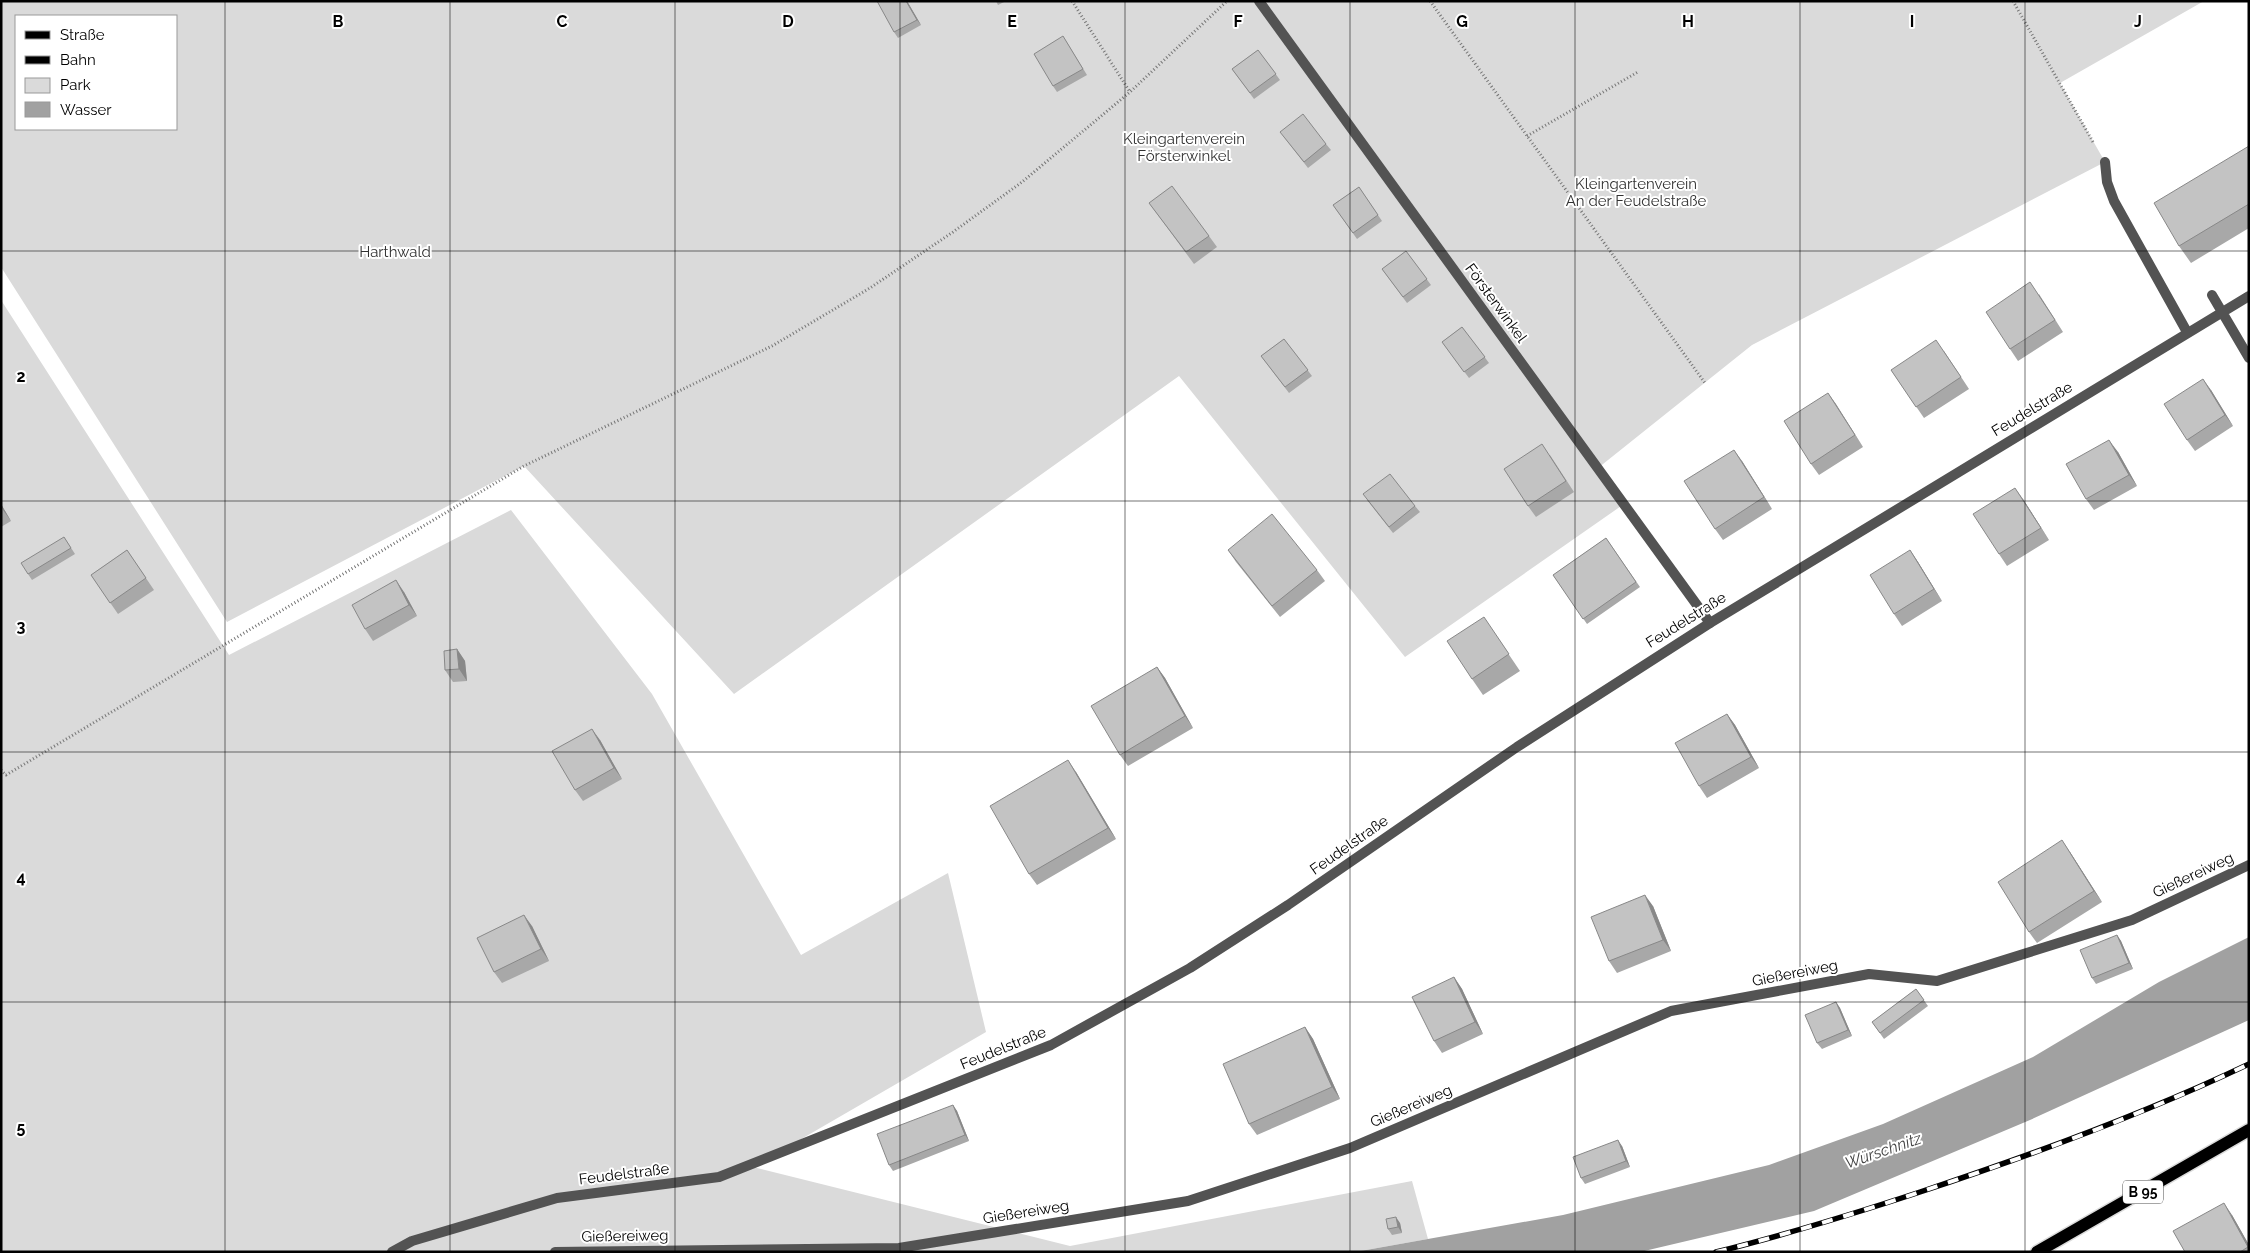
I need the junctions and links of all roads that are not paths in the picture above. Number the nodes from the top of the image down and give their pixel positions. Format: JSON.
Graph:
{"nodes":[{"id":1,"x":1259,"y":1,"type":"edge"},
{"id":2,"x":2105,"y":162,"type":"road end"},
{"id":3,"x":2212,"y":295,"type":"dead end"},
{"id":4,"x":2249,"y":296,"type":"edge"},
{"id":5,"x":2222,"y":312,"type":"junction"},
{"id":6,"x":2187,"y":332,"type":"junction"},
{"id":7,"x":2249,"y":358,"type":"edge"},
{"id":8,"x":1710,"y":623,"type":"junction"},
{"id":9,"x":2249,"y":865,"type":"edge"},
{"id":10,"x":2249,"y":1130,"type":"edge"},
{"id":11,"x":392,"y":1252,"type":"edge"},
{"id":12,"x":555,"y":1252,"type":"edge"},
{"id":13,"x":2037,"y":1252,"type":"edge"}],
"edges":[{"from":1,"to":8,"type":"street","name":"Försterwinkel"},
{"from":2,"to":6,"type":"street"},
{"from":3,"to":5,"type":"street"},
{"from":4,"to":5,"type":"street","name":"Feudelstraße"},
{"from":5,"to":6,"type":"street","name":"Feudelstraße"},
{"from":5,"to":7,"type":"street"},
{"from":6,"to":8,"type":"street","name":"Feudelstraße"},
{"from":8,"to":11,"type":"street","name":"Feudelstraße"},
{"from":9,"to":12,"type":"street","name":"Gießereiweg"},
{"from":10,"to":13,"type":"main road","number":"B 95"}]}
